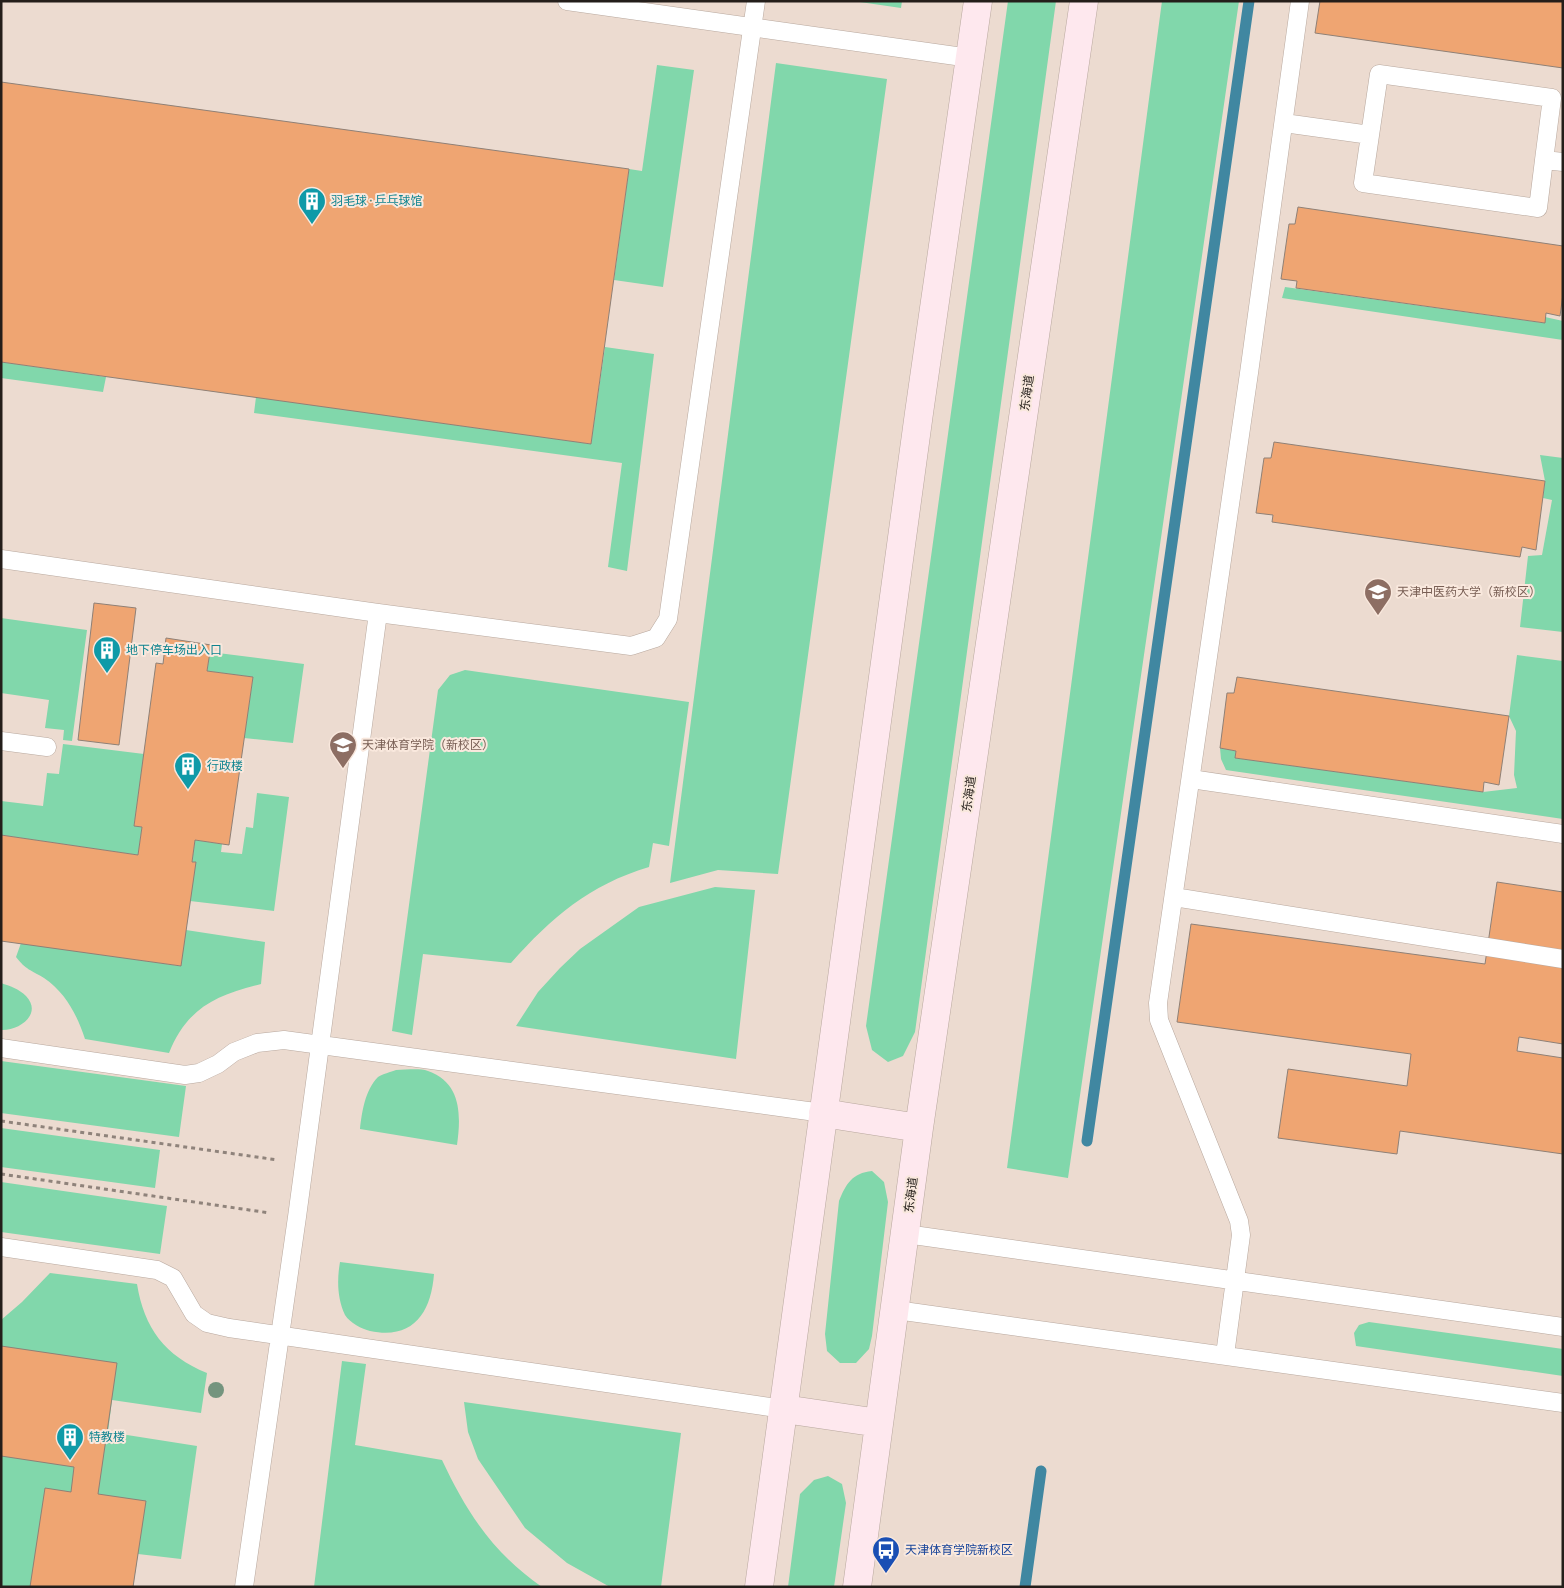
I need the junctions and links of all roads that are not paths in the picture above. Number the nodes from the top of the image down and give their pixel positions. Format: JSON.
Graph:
{"nodes":[{"id":1,"x":567,"y":1,"type":"edge"},
{"id":2,"x":756,"y":1,"type":"edge"},
{"id":3,"x":978,"y":1,"type":"edge"},
{"id":4,"x":1084,"y":1,"type":"edge"},
{"id":5,"x":1300,"y":1,"type":"edge"},
{"id":6,"x":752,"y":26,"type":"junction"},
{"id":7,"x":970,"y":58,"type":"junction"},
{"id":8,"x":1284,"y":123,"type":"junction"},
{"id":9,"x":1370,"y":135,"type":"junction"},
{"id":10,"x":1544,"y":160,"type":"junction"},
{"id":11,"x":1563,"y":162,"type":"edge"},
{"id":12,"x":1,"y":559,"type":"edge"},
{"id":13,"x":378,"y":613,"type":"junction"},
{"id":14,"x":1,"y":740,"type":"edge"},
{"id":15,"x":47,"y":747,"type":"dead end"},
{"id":16,"x":1191,"y":779,"type":"junction"},
{"id":17,"x":1563,"y":834,"type":"edge"},
{"id":18,"x":1174,"y":897,"type":"junction"},
{"id":19,"x":1563,"y":959,"type":"edge"},
{"id":20,"x":321,"y":1047,"type":"junction"},
{"id":21,"x":1,"y":1048,"type":"edge"},
{"id":22,"x":823,"y":1113,"type":"junction"},
{"id":23,"x":919,"y":1128,"type":"junction"},
{"id":24,"x":906,"y":1234,"type":"junction"},
{"id":25,"x":1,"y":1248,"type":"edge"},
{"id":26,"x":1235,"y":1282,"type":"junction"},
{"id":27,"x":896,"y":1310,"type":"junction"},
{"id":28,"x":1563,"y":1327,"type":"edge"},
{"id":29,"x":281,"y":1335,"type":"junction"},
{"id":30,"x":1224,"y":1355,"type":"junction"},
{"id":31,"x":1563,"y":1403,"type":"edge"},
{"id":32,"x":784,"y":1409,"type":"junction"},
{"id":33,"x":879,"y":1423,"type":"junction"},
{"id":34,"x":244,"y":1587,"type":"edge"},
{"id":35,"x":759,"y":1587,"type":"edge"},
{"id":36,"x":857,"y":1587,"type":"edge"}],
"edges":[{"from":1,"to":6,"type":"lane"},
{"from":2,"to":6,"type":"lane"},
{"from":3,"to":7,"type":"main road"},
{"from":4,"to":23,"type":"main road","name":"东海道"},
{"from":5,"to":8,"type":"lane"},
{"from":6,"to":7,"type":"lane"},
{"from":6,"to":13,"type":"lane"},
{"from":7,"to":22,"type":"main road"},
{"from":8,"to":9,"type":"lane"},
{"from":8,"to":16,"type":"lane"},
{"from":9,"to":10,"type":"lane"},
{"from":9,"to":10,"type":"lane"},
{"from":10,"to":11,"type":"lane"},
{"from":12,"to":13,"type":"lane"},
{"from":13,"to":20,"type":"lane"},
{"from":14,"to":15,"type":"lane"},
{"from":16,"to":17,"type":"lane"},
{"from":16,"to":18,"type":"lane"},
{"from":18,"to":19,"type":"lane"},
{"from":18,"to":26,"type":"lane"},
{"from":20,"to":21,"type":"lane"},
{"from":20,"to":22,"type":"lane"},
{"from":20,"to":29,"type":"lane"},
{"from":22,"to":23,"type":"main road"},
{"from":22,"to":32,"type":"main road"},
{"from":23,"to":24,"type":"main road","name":"东海道"},
{"from":24,"to":26,"type":"lane"},
{"from":24,"to":27,"type":"main road","name":"东海道"},
{"from":25,"to":29,"type":"lane"},
{"from":26,"to":28,"type":"lane"},
{"from":26,"to":30,"type":"lane"},
{"from":27,"to":30,"type":"lane"},
{"from":27,"to":33,"type":"main road","name":"东海道"},
{"from":29,"to":32,"type":"lane"},
{"from":29,"to":34,"type":"lane"},
{"from":30,"to":31,"type":"lane"},
{"from":32,"to":33,"type":"main road"},
{"from":32,"to":35,"type":"main road"},
{"from":33,"to":36,"type":"main road","name":"东海道"}]}
